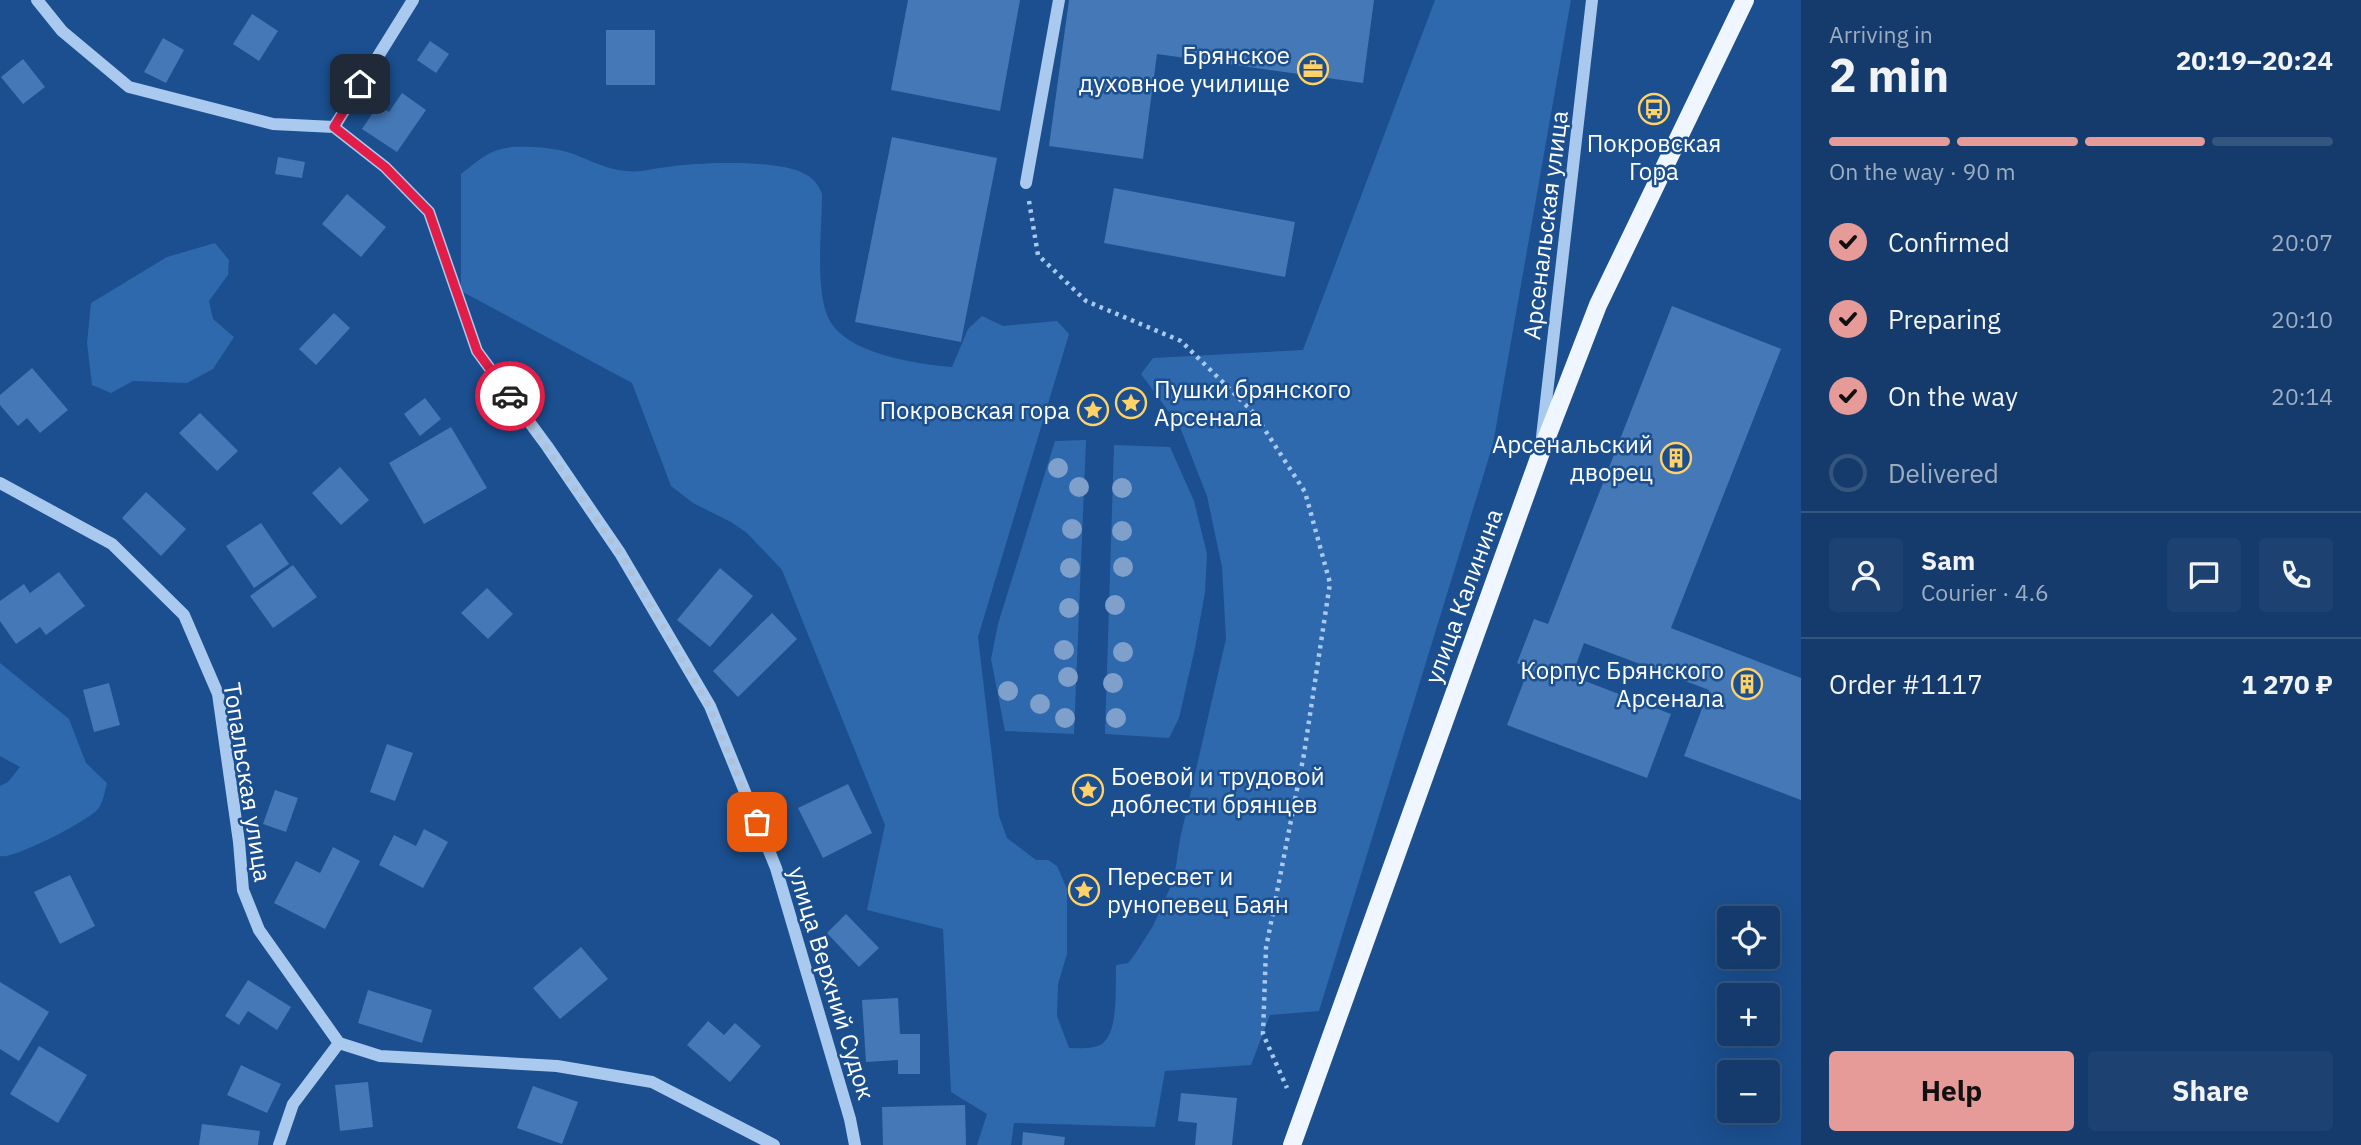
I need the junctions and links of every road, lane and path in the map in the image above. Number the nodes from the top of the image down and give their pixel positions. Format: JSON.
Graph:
{"nodes":[{"id":1,"x":37,"y":0,"type":"edge"},
{"id":2,"x":413,"y":0,"type":"edge"},
{"id":3,"x":1059,"y":0,"type":"edge"},
{"id":4,"x":1592,"y":0,"type":"edge"},
{"id":5,"x":1745,"y":0,"type":"edge"},
{"id":6,"x":334,"y":127,"type":"junction"},
{"id":7,"x":1026,"y":183,"type":"joint"},
{"id":8,"x":1540,"y":455,"type":"junction"},
{"id":9,"x":0,"y":483,"type":"edge"},
{"id":10,"x":338,"y":1043,"type":"junction"},
{"id":11,"x":1301,"y":1119,"type":"junction"},
{"id":12,"x":279,"y":1145,"type":"edge"},
{"id":13,"x":774,"y":1145,"type":"edge"},
{"id":14,"x":855,"y":1145,"type":"edge"},
{"id":15,"x":1292,"y":1145,"type":"edge"}],
"edges":[{"from":1,"to":6,"type":"street"},
{"from":2,"to":6,"type":"street"},
{"from":3,"to":7,"type":"street"},
{"from":4,"to":8,"type":"street","name":"Арсенальская улица"},
{"from":5,"to":8,"type":"main road","name":"улица Калинина"},
{"from":6,"to":14,"type":"street","name":"улица Верхний Судок"},
{"from":7,"to":11,"type":"path"},
{"from":8,"to":11,"type":"main road","name":"улица Калинина"},
{"from":9,"to":10,"type":"street","name":"Топальская улица"},
{"from":10,"to":12,"type":"street"},
{"from":10,"to":13,"type":"street"},
{"from":11,"to":15,"type":"main road","name":"улица Калинина"}]}
